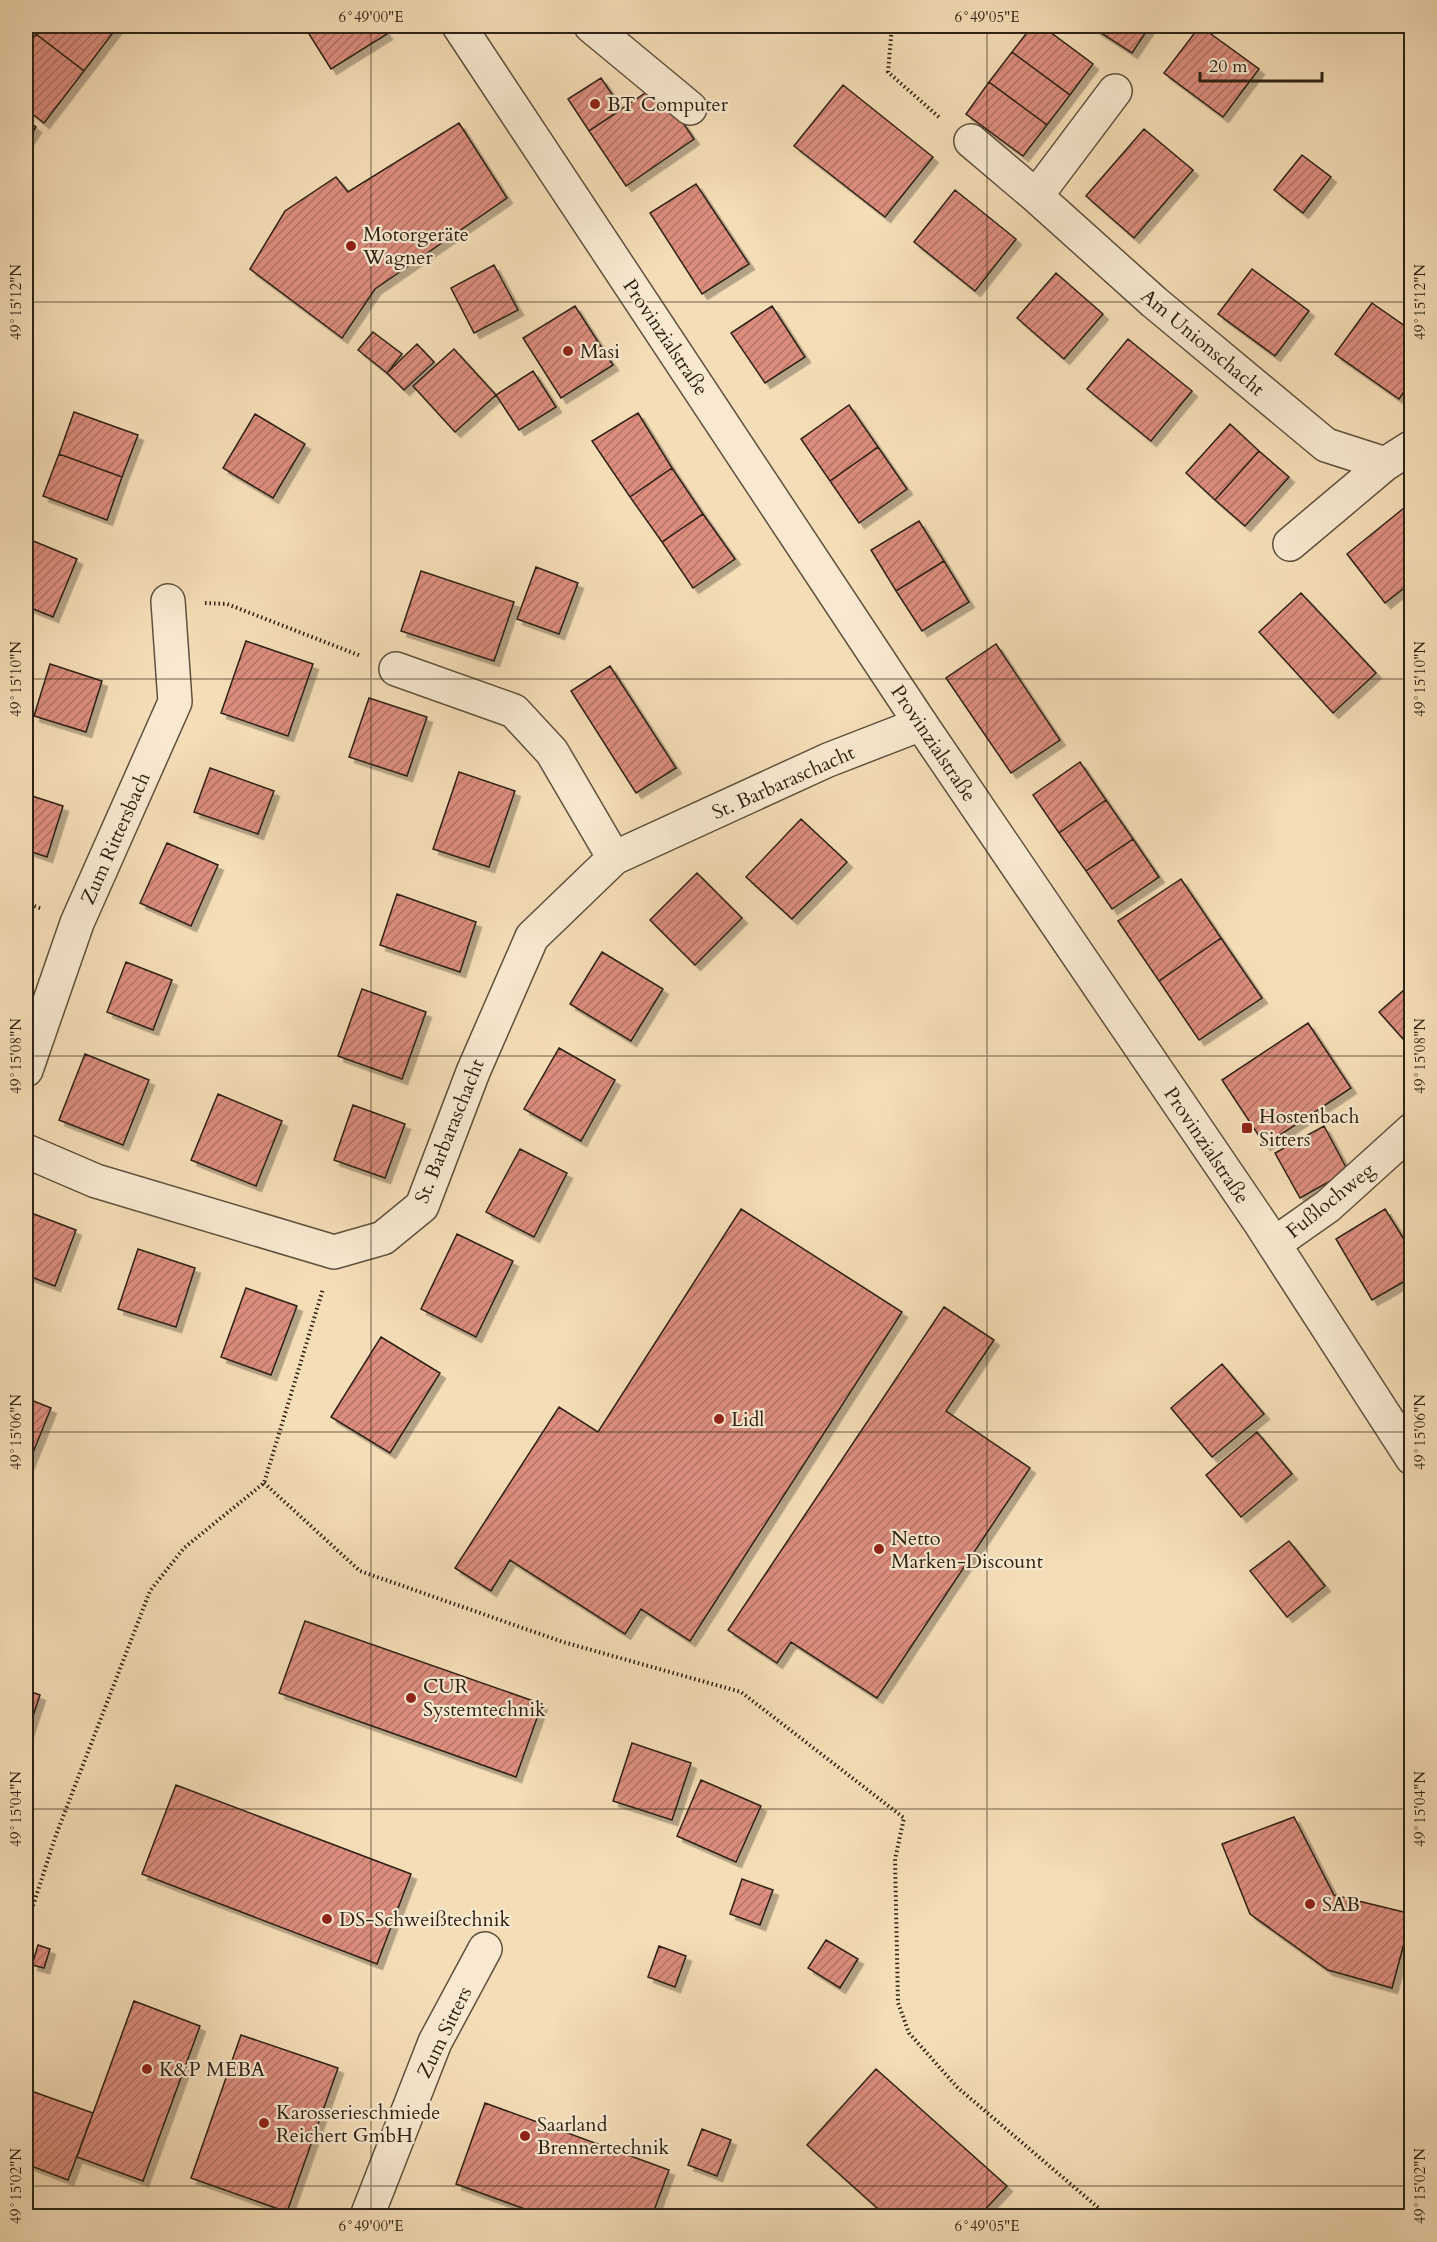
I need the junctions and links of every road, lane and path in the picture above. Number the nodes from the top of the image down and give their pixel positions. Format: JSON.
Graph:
{"nodes":[{"id":1,"x":459,"y":26,"type":"edge"},
{"id":2,"x":591,"y":26,"type":"edge"},
{"id":3,"x":892,"y":26,"type":"edge"},
{"id":4,"x":1115,"y":91,"type":"dead end"},
{"id":5,"x":690,"y":108,"type":"dead end"},
{"id":6,"x":971,"y":141,"type":"joint"},
{"id":7,"x":1036,"y":196,"type":"junction"},
{"id":8,"x":1398,"y":456,"type":"edge"},
{"id":9,"x":1290,"y":544,"type":"dead end"},
{"id":10,"x":168,"y":601,"type":"joint"},
{"id":11,"x":396,"y":669,"type":"joint"},
{"id":12,"x":921,"y":724,"type":"junction"},
{"id":13,"x":614,"y":858,"type":"junction"},
{"id":14,"x":26,"y":1070,"type":"edge"},
{"id":15,"x":1412,"y":1130,"type":"edge"},
{"id":16,"x":26,"y":1151,"type":"edge"},
{"id":17,"x":1274,"y":1244,"type":"junction"},
{"id":18,"x":334,"y":1252,"type":"junction"},
{"id":19,"x":1412,"y":1458,"type":"edge"},
{"id":20,"x":264,"y":1483,"type":"junction"},
{"id":21,"x":26,"y":1927,"type":"edge"},
{"id":22,"x":485,"y":1949,"type":"dead end"},
{"id":23,"x":367,"y":2217,"type":"edge"},
{"id":24,"x":1108,"y":2217,"type":"edge"}],
"edges":[{"from":1,"to":12,"type":"street","name":"Provinzialstraße"},
{"from":2,"to":5,"type":"street"},
{"from":3,"to":6,"type":"path"},
{"from":4,"to":7,"type":"street"},
{"from":6,"to":7,"type":"street","name":"Am Unionschacht"},
{"from":7,"to":8,"type":"street","name":"Am Unionschacht"},
{"from":8,"to":9,"type":"street","name":"Am Unionschacht"},
{"from":10,"to":11,"type":"path"},
{"from":10,"to":14,"type":"street","name":"Zum Rittersbach"},
{"from":11,"to":13,"type":"street"},
{"from":12,"to":13,"type":"street","name":"St. Barbaraschacht"},
{"from":12,"to":17,"type":"street","name":"Provinzialstraße"},
{"from":13,"to":18,"type":"street","name":"St. Barbaraschacht"},
{"from":15,"to":17,"type":"street","name":"Fußlochweg"},
{"from":16,"to":18,"type":"street"},
{"from":17,"to":19,"type":"street","name":"Provinzialstraße"},
{"from":18,"to":20,"type":"path"},
{"from":20,"to":21,"type":"path"},
{"from":20,"to":24,"type":"path"},
{"from":22,"to":23,"type":"street","name":"Zum Sitters"}]}
